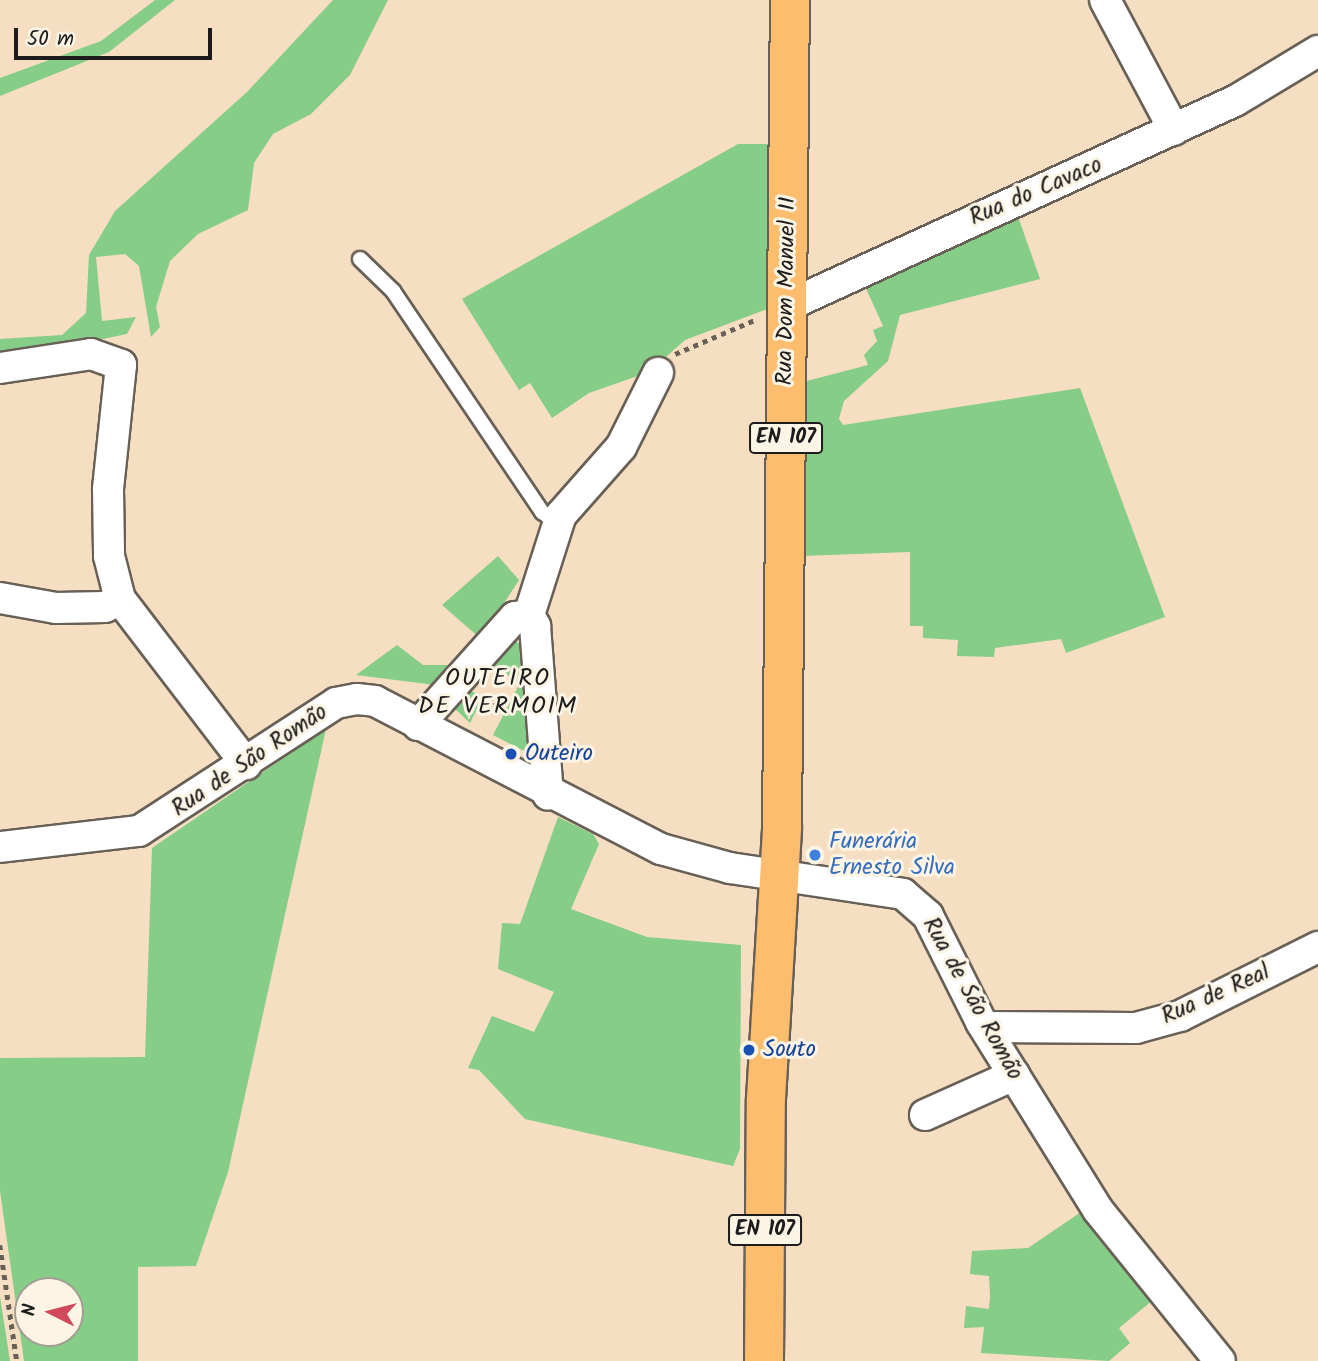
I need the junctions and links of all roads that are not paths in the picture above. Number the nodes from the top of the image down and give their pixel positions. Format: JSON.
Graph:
{"nodes":[{"id":1,"x":790,"y":0,"type":"edge"},
{"id":2,"x":1105,"y":0,"type":"edge"},
{"id":3,"x":1318,"y":51,"type":"edge"},
{"id":4,"x":1174,"y":130,"type":"junction"},
{"id":5,"x":359,"y":259,"type":"dead end"},
{"id":6,"x":779,"y":310,"type":"junction"},
{"id":7,"x":0,"y":368,"type":"edge"},
{"id":8,"x":658,"y":373,"type":"road end"},
{"id":9,"x":557,"y":523,"type":"junction"},
{"id":10,"x":0,"y":598,"type":"edge"},
{"id":11,"x":120,"y":599,"type":"junction"},
{"id":12,"x":529,"y":615,"type":"junction"},
{"id":13,"x":418,"y":725,"type":"junction"},
{"id":14,"x":246,"y":764,"type":"junction"},
{"id":15,"x":548,"y":796,"type":"junction"},
{"id":16,"x":0,"y":847,"type":"edge"},
{"id":17,"x":779,"y":876,"type":"junction"},
{"id":18,"x":1318,"y":947,"type":"edge"},
{"id":19,"x":985,"y":1027,"type":"junction"},
{"id":20,"x":1014,"y":1075,"type":"junction"},
{"id":21,"x":925,"y":1115,"type":"dead end"},
{"id":22,"x":764,"y":1361,"type":"edge"},
{"id":23,"x":1220,"y":1361,"type":"edge"}],
"edges":[{"from":1,"to":6,"type":"main road","name":"Rua Dom Manuel II","number":"EN 107"},
{"from":2,"to":4,"type":"street"},
{"from":3,"to":4,"type":"street","name":"Rua do Cavaco"},
{"from":4,"to":6,"type":"street","name":"Rua do Cavaco"},
{"from":5,"to":9,"type":"lane"},
{"from":6,"to":17,"type":"main road","name":"Rua Dom Manuel II","number":"EN 107"},
{"from":7,"to":11,"type":"street"},
{"from":8,"to":9,"type":"street"},
{"from":9,"to":12,"type":"street"},
{"from":10,"to":11,"type":"street"},
{"from":11,"to":14,"type":"street"},
{"from":12,"to":13,"type":"street"},
{"from":12,"to":15,"type":"street"},
{"from":13,"to":14,"type":"street","name":"Rua de São Romão"},
{"from":13,"to":15,"type":"street","name":"Rua de São Romão"},
{"from":14,"to":16,"type":"street","name":"Rua de São Romão"},
{"from":15,"to":17,"type":"street","name":"Rua de São Romão"},
{"from":17,"to":19,"type":"street","name":"Rua de São Romão"},
{"from":17,"to":22,"type":"main road","number":"EN 107"},
{"from":18,"to":19,"type":"street","name":"Rua de Real"},
{"from":19,"to":20,"type":"street","name":"Rua de São Romão"},
{"from":20,"to":21,"type":"street"},
{"from":20,"to":23,"type":"street","name":"Rua de São Romão"}]}
